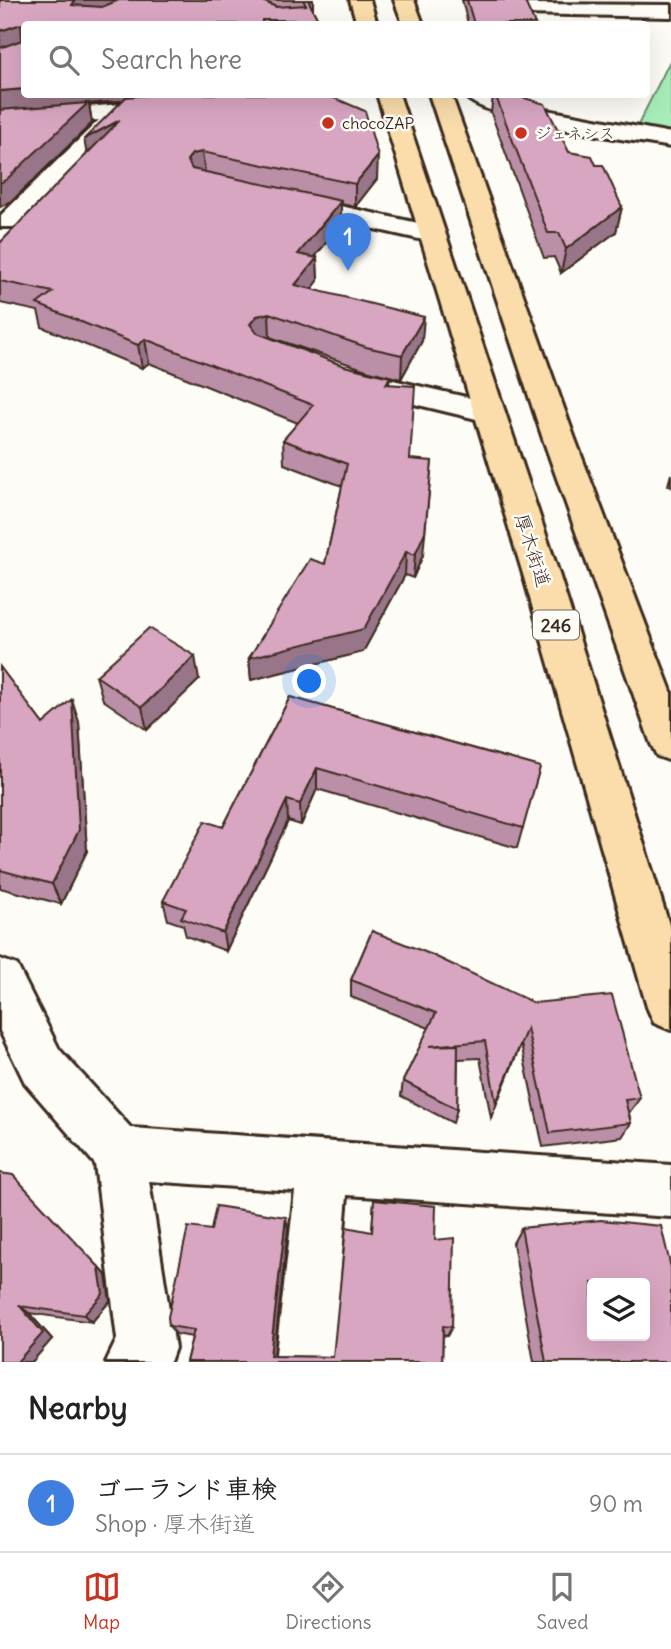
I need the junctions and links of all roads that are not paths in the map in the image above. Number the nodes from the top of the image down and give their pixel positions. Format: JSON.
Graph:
{"nodes":[{"id":1,"x":360,"y":0,"type":"edge"},
{"id":2,"x":404,"y":0,"type":"edge"},
{"id":3,"x":671,"y":11,"type":"edge"},
{"id":4,"x":526,"y":12,"type":"edge"},
{"id":5,"x":366,"y":21,"type":"edge"},
{"id":6,"x":413,"y":21,"type":"edge"},
{"id":7,"x":389,"y":98,"type":"edge"},
{"id":8,"x":441,"y":98,"type":"edge"},
{"id":9,"x":482,"y":98,"type":"edge"},
{"id":10,"x":187,"y":105,"type":"edge"},
{"id":11,"x":121,"y":111,"type":"junction"},
{"id":12,"x":0,"y":122,"type":"edge"},
{"id":13,"x":671,"y":140,"type":"edge"},
{"id":14,"x":270,"y":198,"type":"edge"},
{"id":15,"x":10,"y":221,"type":"dead end"},
{"id":16,"x":432,"y":234,"type":"junction"},
{"id":17,"x":331,"y":371,"type":"edge"},
{"id":18,"x":489,"y":412,"type":"junction"},
{"id":19,"x":671,"y":744,"type":"edge"},
{"id":20,"x":0,"y":981,"type":"edge"},
{"id":21,"x":671,"y":1007,"type":"edge"},
{"id":22,"x":119,"y":1153,"type":"junction"},
{"id":23,"x":324,"y":1167,"type":"junction"},
{"id":24,"x":671,"y":1191,"type":"edge"},
{"id":25,"x":135,"y":1362,"type":"edge"},
{"id":26,"x":304,"y":1362,"type":"edge"}],
"edges":[{"from":1,"to":5,"type":"highway"},
{"from":2,"to":6,"type":"highway"},
{"from":3,"to":4,"type":"street"},
{"from":7,"to":16,"type":"highway","name":"厚木街道","number":"246"},
{"from":8,"to":19,"type":"highway"},
{"from":9,"to":13,"type":"street"},
{"from":10,"to":11,"type":"street"},
{"from":11,"to":12,"type":"street"},
{"from":11,"to":15,"type":"street"},
{"from":14,"to":16,"type":"street"},
{"from":16,"to":18,"type":"highway","name":"厚木街道","number":"246"},
{"from":17,"to":18,"type":"street"},
{"from":18,"to":21,"type":"highway","name":"厚木街道","number":"246"},
{"from":20,"to":22,"type":"street"},
{"from":22,"to":23,"type":"street"},
{"from":22,"to":25,"type":"street"},
{"from":23,"to":24,"type":"street"},
{"from":23,"to":26,"type":"street"}]}
